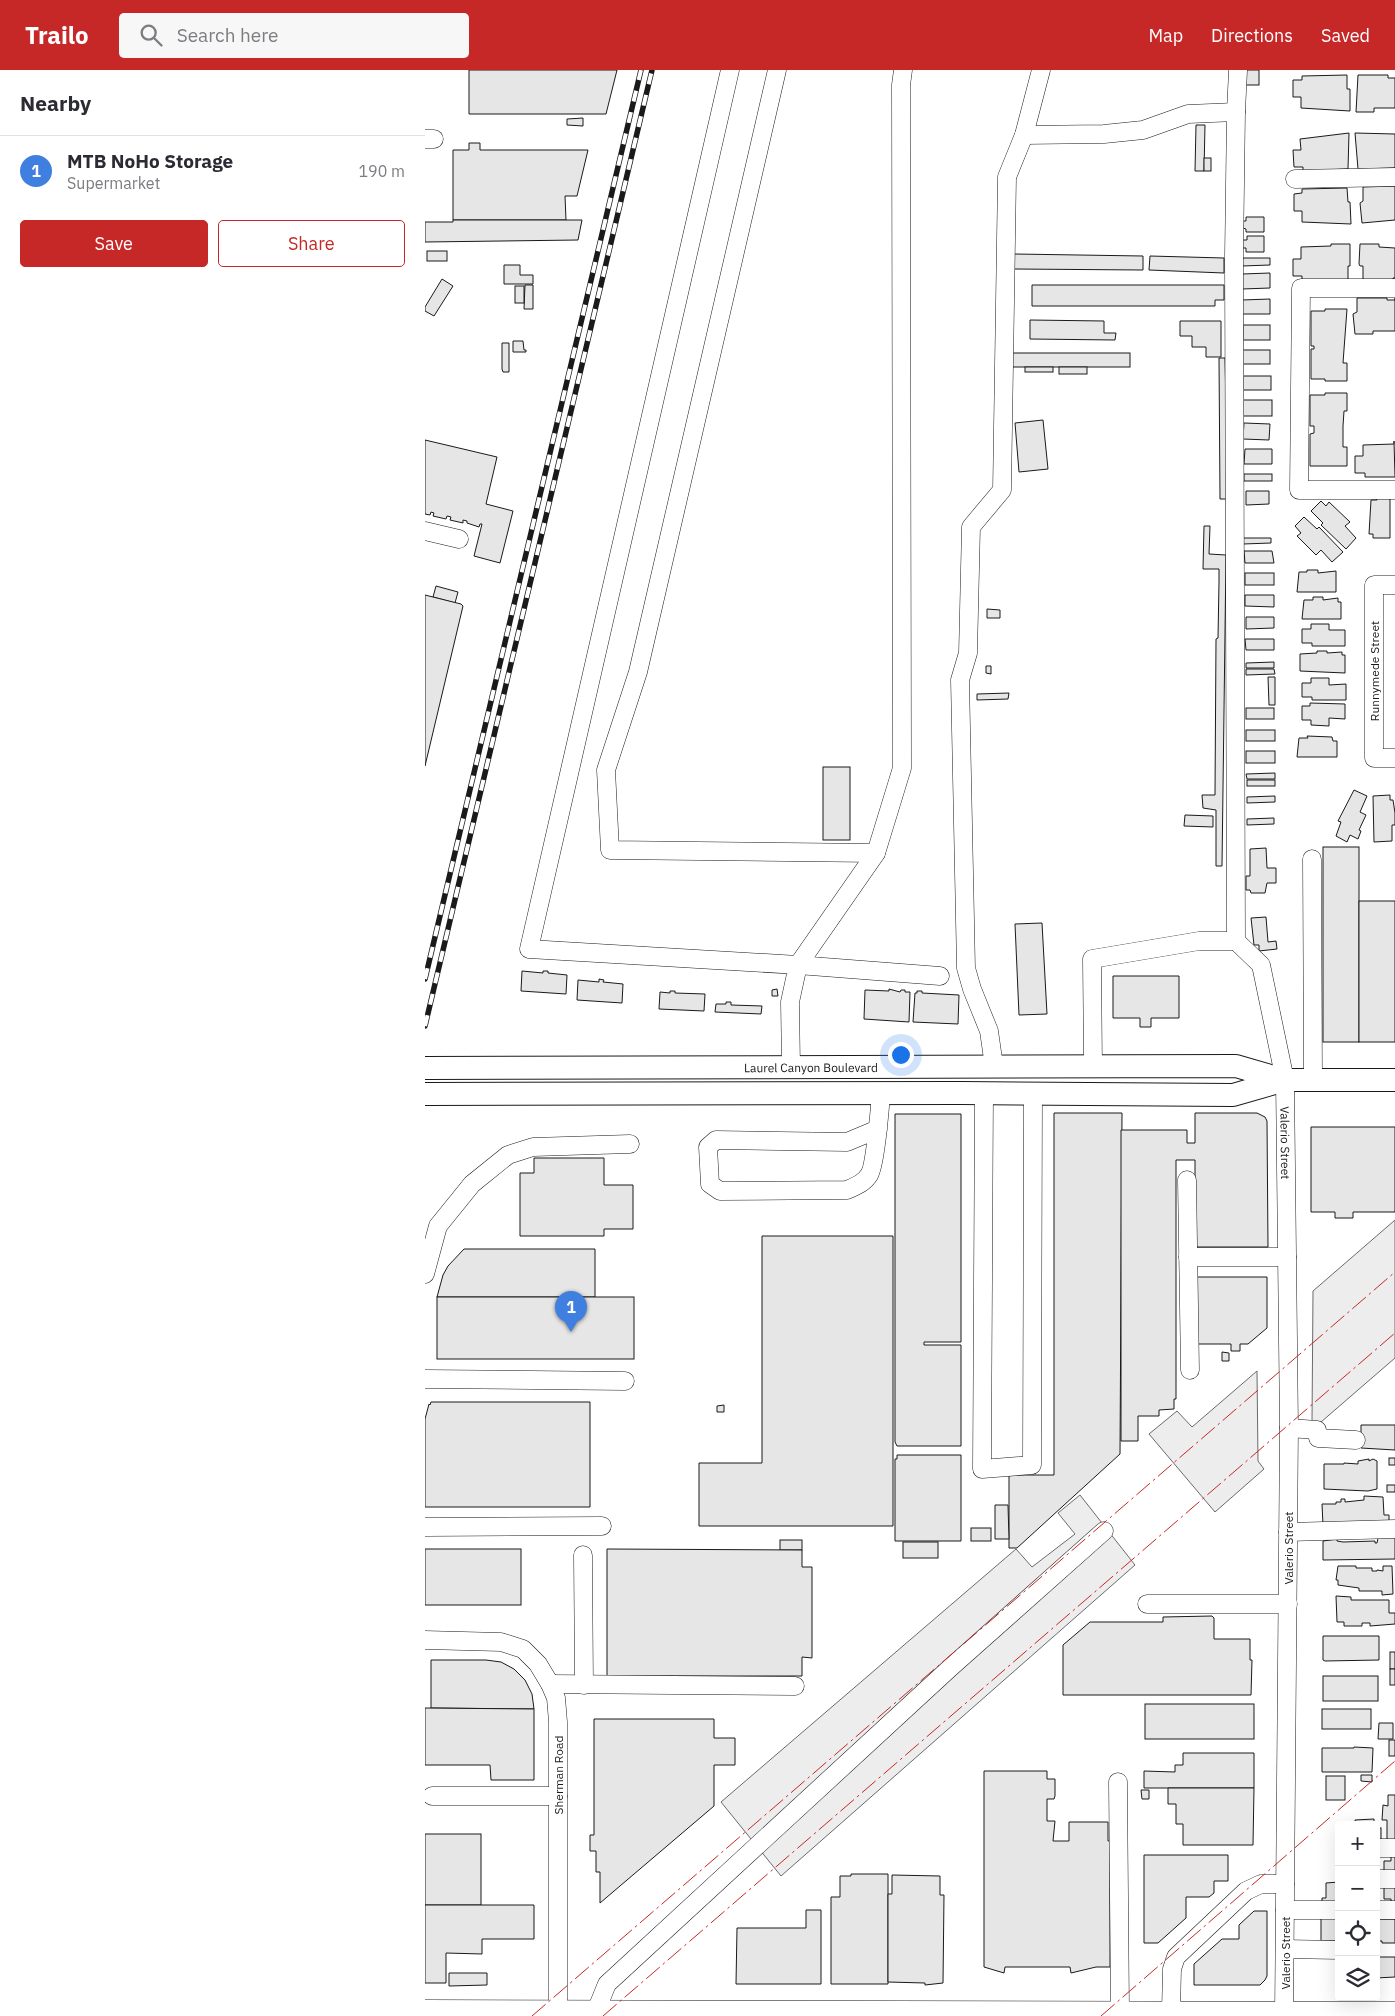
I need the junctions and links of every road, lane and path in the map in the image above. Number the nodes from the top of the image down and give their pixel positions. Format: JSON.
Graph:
{"nodes":[{"id":1,"x":730,"y":70,"type":"edge"},
{"id":2,"x":777,"y":70,"type":"edge"},
{"id":3,"x":903,"y":70,"type":"edge"},
{"id":4,"x":1041,"y":70,"type":"edge"},
{"id":5,"x":1239,"y":70,"type":"edge"},
{"id":6,"x":1236,"y":112,"type":"junction"},
{"id":7,"x":1025,"y":135,"type":"junction"},
{"id":8,"x":1395,"y":176,"type":"edge"},
{"id":9,"x":1295,"y":179,"type":"dead end"},
{"id":10,"x":1395,"y":288,"type":"edge"},
{"id":11,"x":1395,"y":490,"type":"edge"},
{"id":12,"x":425,"y":531,"type":"edge"},
{"id":13,"x":459,"y":539,"type":"dead end"},
{"id":14,"x":1395,"y":585,"type":"edge"},
{"id":15,"x":1395,"y":758,"type":"edge"},
{"id":16,"x":876,"y":853,"type":"junction"},
{"id":17,"x":1312,"y":859,"type":"dead end"},
{"id":18,"x":1236,"y":941,"type":"junction"},
{"id":19,"x":798,"y":965,"type":"junction"},
{"id":20,"x":939,"y":976,"type":"dead end"},
{"id":21,"x":880,"y":1066,"type":"junction"},
{"id":22,"x":993,"y":1066,"type":"junction"},
{"id":23,"x":1093,"y":1066,"type":"junction"},
{"id":24,"x":791,"y":1067,"type":"junction"},
{"id":25,"x":425,"y":1068,"type":"edge"},
{"id":26,"x":1285,"y":1080,"type":"junction"},
{"id":27,"x":1313,"y":1080,"type":"junction"},
{"id":28,"x":1395,"y":1080,"type":"edge"},
{"id":29,"x":984,"y":1093,"type":"junction"},
{"id":30,"x":425,"y":1094,"type":"edge"},
{"id":31,"x":881,"y":1094,"type":"junction"},
{"id":32,"x":1033,"y":1094,"type":"junction"},
{"id":33,"x":878,"y":1129,"type":"junction"},
{"id":34,"x":630,"y":1144,"type":"dead end"},
{"id":35,"x":1187,"y":1180,"type":"dead end"},
{"id":36,"x":1187,"y":1257,"type":"junction"},
{"id":37,"x":1287,"y":1257,"type":"junction"},
{"id":38,"x":425,"y":1274,"type":"edge"},
{"id":39,"x":1190,"y":1370,"type":"dead end"},
{"id":40,"x":425,"y":1379,"type":"edge"},
{"id":41,"x":625,"y":1381,"type":"dead end"},
{"id":42,"x":1289,"y":1428,"type":"junction"},
{"id":43,"x":1356,"y":1440,"type":"dead end"},
{"id":44,"x":602,"y":1526,"type":"dead end"},
{"id":45,"x":425,"y":1527,"type":"edge"},
{"id":46,"x":1395,"y":1529,"type":"edge"},
{"id":47,"x":1104,"y":1531,"type":"dead end"},
{"id":48,"x":1288,"y":1532,"type":"junction"},
{"id":49,"x":583,"y":1555,"type":"dead end"},
{"id":50,"x":1147,"y":1604,"type":"dead end"},
{"id":51,"x":1288,"y":1604,"type":"junction"},
{"id":52,"x":425,"y":1640,"type":"edge"},
{"id":53,"x":550,"y":1684,"type":"junction"},
{"id":54,"x":584,"y":1684,"type":"junction"},
{"id":55,"x":795,"y":1686,"type":"dead end"},
{"id":56,"x":1118,"y":1782,"type":"dead end"},
{"id":57,"x":432,"y":1796,"type":"dead end"},
{"id":58,"x":558,"y":1796,"type":"junction"},
{"id":59,"x":1380,"y":1848,"type":"edge"},
{"id":60,"x":1395,"y":1848,"type":"edge"},
{"id":61,"x":1380,"y":1879,"type":"edge"},
{"id":62,"x":1395,"y":1879,"type":"edge"},
{"id":63,"x":1285,"y":1884,"type":"junction"},
{"id":64,"x":1285,"y":1910,"type":"junction"},
{"id":65,"x":1335,"y":1910,"type":"edge"},
{"id":66,"x":1380,"y":1910,"type":"edge"},
{"id":67,"x":1395,"y":1910,"type":"edge"},
{"id":68,"x":1285,"y":1949,"type":"junction"},
{"id":69,"x":1335,"y":1950,"type":"edge"},
{"id":70,"x":425,"y":2009,"type":"edge"},
{"id":71,"x":558,"y":2011,"type":"junction"},
{"id":72,"x":596,"y":2011,"type":"junction"},
{"id":73,"x":1120,"y":2011,"type":"junction"},
{"id":74,"x":1171,"y":2011,"type":"junction"},
{"id":75,"x":1395,"y":2012,"type":"edge"},
{"id":76,"x":636,"y":2013,"type":"edge"},
{"id":77,"x":678,"y":2013,"type":"edge"},
{"id":78,"x":782,"y":2013,"type":"edge"},
{"id":79,"x":819,"y":2013,"type":"edge"},
{"id":80,"x":1071,"y":2013,"type":"edge"},
{"id":81,"x":1284,"y":2013,"type":"edge"}],
"edges":[{"from":1,"to":19,"type":"street"},
{"from":2,"to":16,"type":"street"},
{"from":3,"to":16,"type":"street"},
{"from":4,"to":7,"type":"street"},
{"from":5,"to":6,"type":"street"},
{"from":6,"to":7,"type":"street"},
{"from":6,"to":18,"type":"street"},
{"from":7,"to":22,"type":"street"},
{"from":8,"to":9,"type":"street"},
{"from":10,"to":11,"type":"street"},
{"from":12,"to":13,"type":"street"},
{"from":14,"to":15,"type":"street","name":"Runnymede Street"},
{"from":16,"to":19,"type":"street"},
{"from":17,"to":27,"type":"street"},
{"from":18,"to":23,"type":"street"},
{"from":18,"to":26,"type":"street","name":"Valerio Street"},
{"from":19,"to":20,"type":"street"},
{"from":19,"to":24,"type":"street"},
{"from":21,"to":22,"type":"main road","name":"Laurel Canyon Boulevard"},
{"from":21,"to":24,"type":"main road","name":"Laurel Canyon Boulevard"},
{"from":21,"to":31,"type":"main road"},
{"from":22,"to":23,"type":"main road","name":"Laurel Canyon Boulevard"},
{"from":23,"to":26,"type":"main road","name":"Laurel Canyon Boulevard"},
{"from":24,"to":25,"type":"main road","name":"Laurel Canyon Boulevard"},
{"from":26,"to":27,"type":"main road","name":"Laurel Canyon Boulevard"},
{"from":26,"to":32,"type":"main road","name":"Laurel Canyon Boulevard"},
{"from":26,"to":37,"type":"street","name":"Valerio Street"},
{"from":27,"to":28,"type":"main road","name":"Laurel Canyon Boulevard"},
{"from":29,"to":31,"type":"main road","name":"Laurel Canyon Boulevard"},
{"from":29,"to":32,"type":"main road","name":"Laurel Canyon Boulevard"},
{"from":29,"to":32,"type":"street"},
{"from":30,"to":31,"type":"main road","name":"Laurel Canyon Boulevard"},
{"from":31,"to":33,"type":"street"},
{"from":33,"to":33,"type":"street"},
{"from":34,"to":38,"type":"street"},
{"from":35,"to":36,"type":"street"},
{"from":36,"to":37,"type":"street"},
{"from":36,"to":39,"type":"street"},
{"from":37,"to":42,"type":"street","name":"Valerio Street"},
{"from":40,"to":41,"type":"street"},
{"from":42,"to":43,"type":"street"},
{"from":42,"to":48,"type":"street","name":"Valerio Street"},
{"from":44,"to":45,"type":"street"},
{"from":46,"to":48,"type":"street"},
{"from":47,"to":72,"type":"street"},
{"from":48,"to":51,"type":"street","name":"Valerio Street"},
{"from":49,"to":54,"type":"street"},
{"from":50,"to":51,"type":"street"},
{"from":51,"to":63,"type":"street","name":"Valerio Street"},
{"from":52,"to":53,"type":"street","name":"Sherman Road"},
{"from":53,"to":54,"type":"street"},
{"from":53,"to":58,"type":"street","name":"Sherman Road"},
{"from":54,"to":55,"type":"street"},
{"from":56,"to":73,"type":"street"},
{"from":57,"to":58,"type":"street"},
{"from":58,"to":71,"type":"street","name":"Sherman Road"},
{"from":59,"to":60,"type":"street"},
{"from":61,"to":62,"type":"street"},
{"from":63,"to":64,"type":"street","name":"Valerio Street"},
{"from":63,"to":74,"type":"street"},
{"from":64,"to":65,"type":"street"},
{"from":64,"to":68,"type":"street","name":"Valerio Street"},
{"from":66,"to":67,"type":"street"},
{"from":68,"to":69,"type":"street"},
{"from":68,"to":81,"type":"street","name":"Valerio Street"},
{"from":70,"to":71,"type":"street"},
{"from":71,"to":72,"type":"street"},
{"from":72,"to":76,"type":"street"},
{"from":73,"to":74,"type":"street"},
{"from":73,"to":80,"type":"street"},
{"from":74,"to":81,"type":"street"},
{"from":75,"to":81,"type":"street"},
{"from":76,"to":77,"type":"street"},
{"from":77,"to":78,"type":"street"},
{"from":78,"to":79,"type":"street"},
{"from":79,"to":80,"type":"street"}]}
